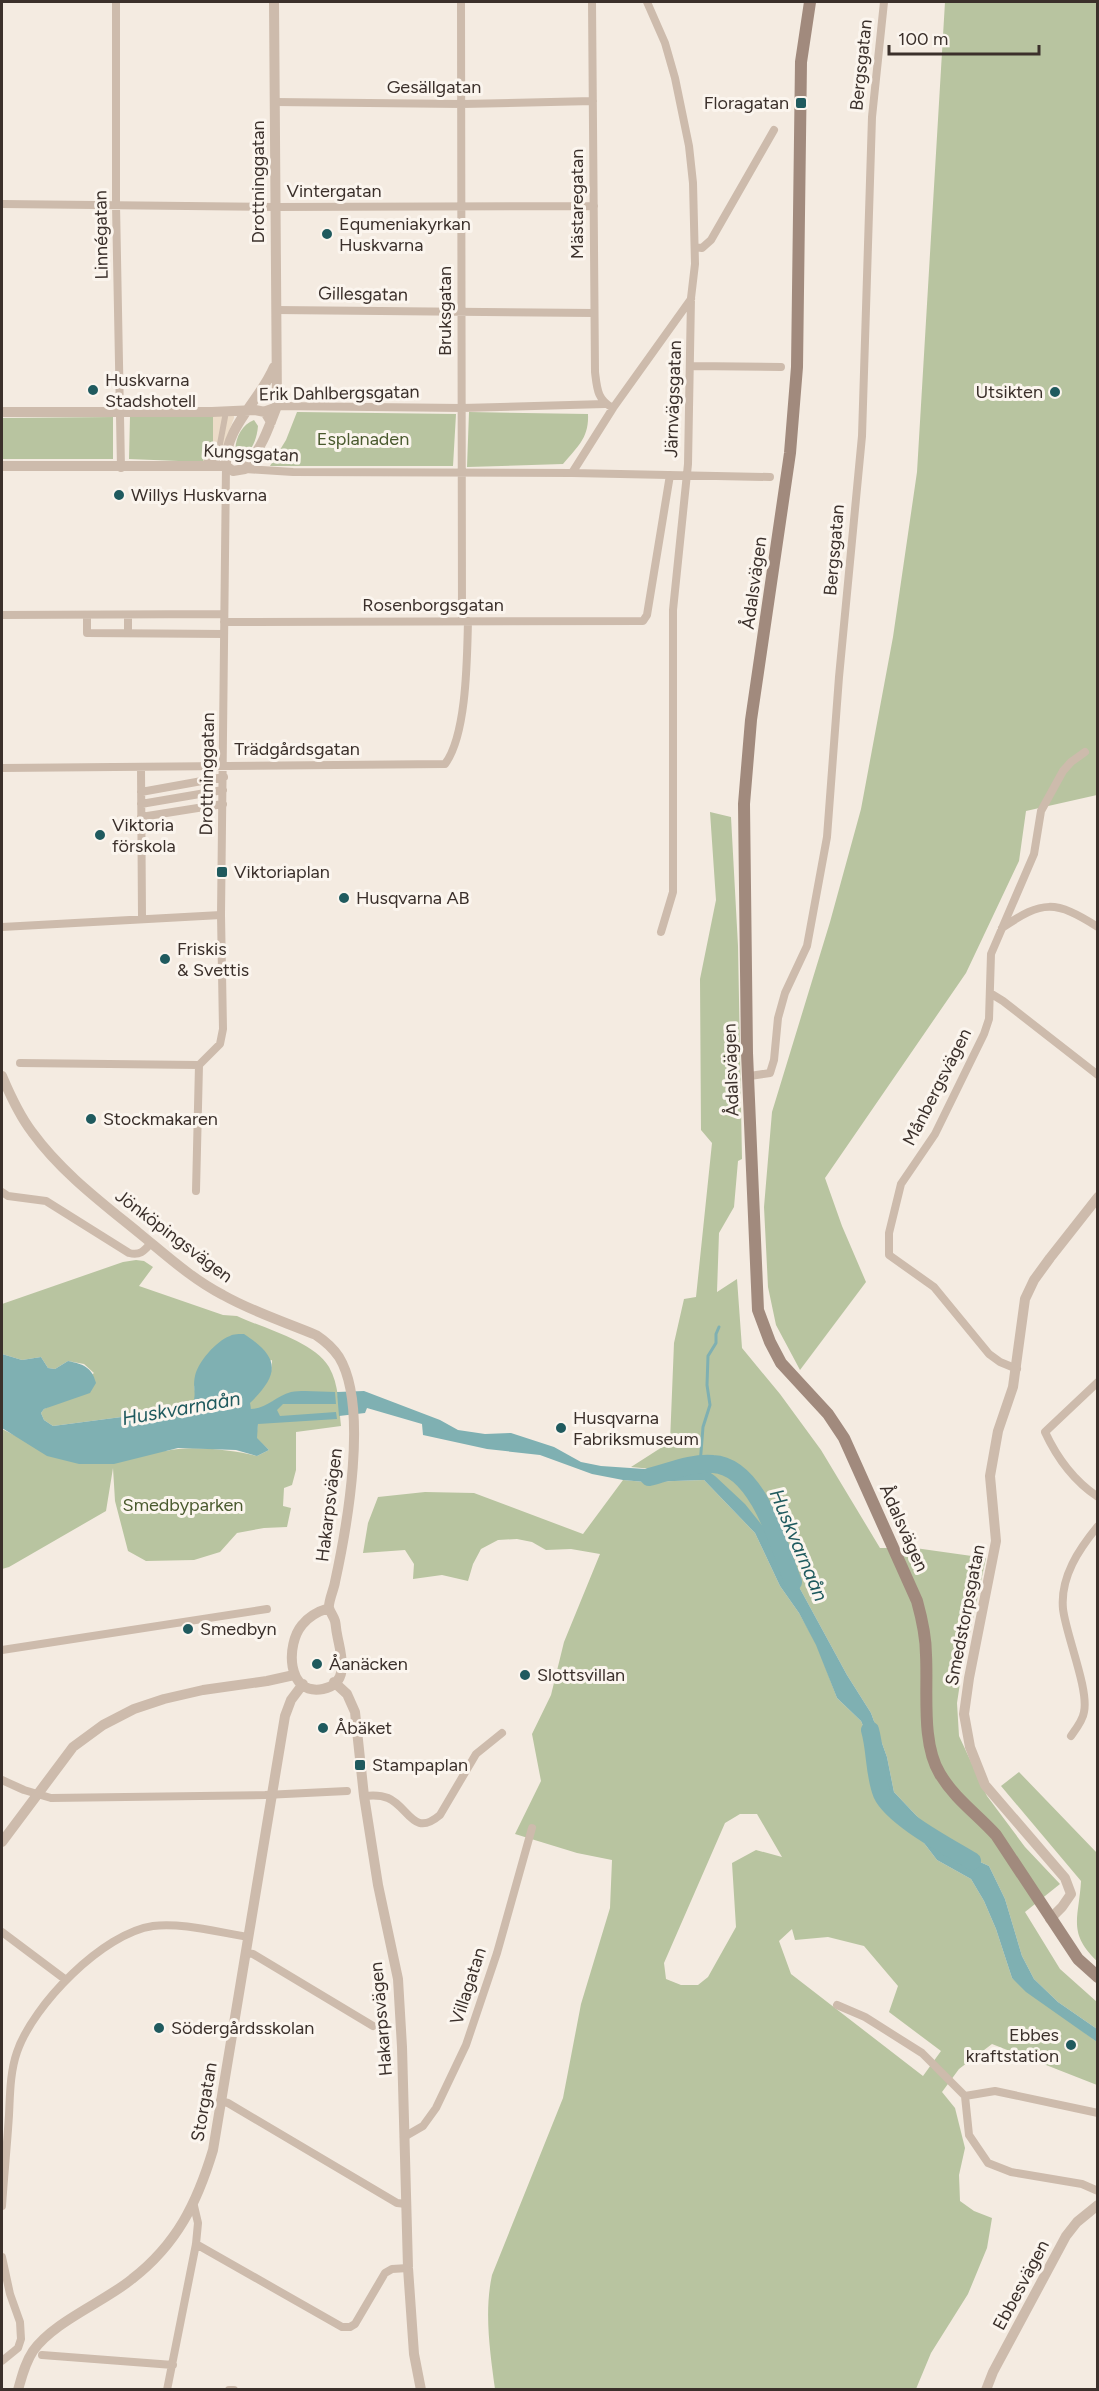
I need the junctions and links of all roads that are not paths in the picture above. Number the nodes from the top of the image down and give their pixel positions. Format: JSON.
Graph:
{"nodes":[{"id":1,"x":116,"y":2,"type":"edge"},
{"id":2,"x":274,"y":2,"type":"edge"},
{"id":3,"x":461,"y":2,"type":"edge"},
{"id":4,"x":592,"y":2,"type":"edge"},
{"id":5,"x":647,"y":2,"type":"edge"},
{"id":6,"x":810,"y":2,"type":"edge"},
{"id":7,"x":884,"y":2,"type":"edge"},
{"id":8,"x":593,"y":101,"type":"junction"},
{"id":9,"x":275,"y":102,"type":"junction"},
{"id":10,"x":462,"y":104,"type":"junction"},
{"id":11,"x":774,"y":130,"type":"dead end"},
{"id":12,"x":2,"y":204,"type":"edge"},
{"id":13,"x":116,"y":205,"type":"junction"},
{"id":14,"x":594,"y":206,"type":"junction"},
{"id":15,"x":274,"y":207,"type":"junction"},
{"id":16,"x":461,"y":207,"type":"junction"},
{"id":17,"x":695,"y":247,"type":"junction"},
{"id":18,"x":691,"y":298,"type":"junction"},
{"id":19,"x":276,"y":310,"type":"junction"},
{"id":20,"x":462,"y":312,"type":"junction"},
{"id":21,"x":594,"y":313,"type":"junction"},
{"id":22,"x":277,"y":362,"type":"junction"},
{"id":23,"x":690,"y":366,"type":"junction"},
{"id":24,"x":781,"y":367,"type":"dead end"},
{"id":25,"x":277,"y":406,"type":"junction"},
{"id":26,"x":609,"y":406,"type":"junction"},
{"id":27,"x":462,"y":408,"type":"junction"},
{"id":28,"x":120,"y":411,"type":"junction"},
{"id":29,"x":249,"y":411,"type":"junction"},
{"id":30,"x":263,"y":411,"type":"junction"},
{"id":31,"x":2,"y":412,"type":"edge"},
{"id":32,"x":225,"y":417,"type":"dead end"},
{"id":33,"x":271,"y":422,"type":"junction"},
{"id":34,"x":207,"y":460,"type":"dead end"},
{"id":35,"x":2,"y":466,"type":"edge"},
{"id":36,"x":226,"y":466,"type":"junction"},
{"id":37,"x":121,"y":468,"type":"junction"},
{"id":38,"x":242,"y":470,"type":"junction"},
{"id":39,"x":462,"y":472,"type":"junction"},
{"id":40,"x":572,"y":473,"type":"junction"},
{"id":41,"x":670,"y":475,"type":"junction"},
{"id":42,"x":686,"y":476,"type":"junction"},
{"id":43,"x":770,"y":477,"type":"dead end"},
{"id":44,"x":225,"y":483,"type":"junction"},
{"id":45,"x":2,"y":615,"type":"edge"},
{"id":46,"x":87,"y":615,"type":"junction"},
{"id":47,"x":128,"y":615,"type":"junction"},
{"id":48,"x":224,"y":618,"type":"junction"},
{"id":49,"x":465,"y":621,"type":"junction"},
{"id":50,"x":128,"y":633,"type":"junction"},
{"id":51,"x":224,"y":634,"type":"junction"},
{"id":52,"x":1085,"y":752,"type":"dead end"},
{"id":53,"x":224,"y":766,"type":"junction"},
{"id":54,"x":141,"y":767,"type":"junction"},
{"id":55,"x":2,"y":768,"type":"edge"},
{"id":56,"x":224,"y":777,"type":"junction"},
{"id":57,"x":223,"y":790,"type":"junction"},
{"id":58,"x":141,"y":792,"type":"junction"},
{"id":59,"x":141,"y":804,"type":"junction"},
{"id":60,"x":223,"y":804,"type":"junction"},
{"id":61,"x":141,"y":817,"type":"junction"},
{"id":62,"x":221,"y":915,"type":"junction"},
{"id":63,"x":142,"y":918,"type":"junction"},
{"id":64,"x":2,"y":927,"type":"edge"},
{"id":65,"x":1098,"y":927,"type":"edge"},
{"id":66,"x":1001,"y":929,"type":"junction"},
{"id":67,"x":661,"y":932,"type":"dead end"},
{"id":68,"x":990,"y":993,"type":"junction"},
{"id":69,"x":20,"y":1063,"type":"dead end"},
{"id":70,"x":199,"y":1065,"type":"junction"},
{"id":71,"x":1098,"y":1075,"type":"edge"},
{"id":72,"x":2,"y":1076,"type":"edge"},
{"id":73,"x":750,"y":1076,"type":"junction"},
{"id":74,"x":196,"y":1191,"type":"dead end"},
{"id":75,"x":2,"y":1192,"type":"edge"},
{"id":76,"x":1098,"y":1197,"type":"edge"},
{"id":77,"x":151,"y":1243,"type":"junction"},
{"id":78,"x":1017,"y":1369,"type":"junction"},
{"id":79,"x":1098,"y":1382,"type":"edge"},
{"id":80,"x":353,"y":1429,"type":"joint"},
{"id":81,"x":1098,"y":1497,"type":"edge"},
{"id":82,"x":1098,"y":1526,"type":"edge"},
{"id":83,"x":329,"y":1608,"type":"junction"},
{"id":84,"x":267,"y":1609,"type":"dead end"},
{"id":85,"x":2,"y":1650,"type":"edge"},
{"id":86,"x":294,"y":1675,"type":"junction"},
{"id":87,"x":334,"y":1682,"type":"junction"},
{"id":88,"x":303,"y":1684,"type":"junction"},
{"id":89,"x":502,"y":1733,"type":"dead end"},
{"id":90,"x":1071,"y":1736,"type":"dead end"},
{"id":91,"x":2,"y":1780,"type":"edge"},
{"id":92,"x":347,"y":1791,"type":"dead end"},
{"id":93,"x":38,"y":1794,"type":"junction"},
{"id":94,"x":273,"y":1794,"type":"junction"},
{"id":95,"x":364,"y":1796,"type":"junction"},
{"id":96,"x":532,"y":1828,"type":"dead end"},
{"id":97,"x":2,"y":1842,"type":"edge"},
{"id":98,"x":1050,"y":1919,"type":"junction"},
{"id":99,"x":2,"y":1932,"type":"edge"},
{"id":100,"x":249,"y":1937,"type":"junction"},
{"id":101,"x":246,"y":1953,"type":"junction"},
{"id":102,"x":1098,"y":1977,"type":"edge"},
{"id":103,"x":66,"y":1980,"type":"junction"},
{"id":104,"x":837,"y":2005,"type":"dead end"},
{"id":105,"x":373,"y":2026,"type":"dead end"},
{"id":106,"x":965,"y":2096,"type":"junction"},
{"id":107,"x":220,"y":2101,"type":"junction"},
{"id":108,"x":1098,"y":2113,"type":"edge"},
{"id":109,"x":404,"y":2137,"type":"junction"},
{"id":110,"x":1098,"y":2191,"type":"edge"},
{"id":111,"x":406,"y":2204,"type":"junction"},
{"id":112,"x":1098,"y":2205,"type":"edge"},
{"id":113,"x":2,"y":2206,"type":"edge"},
{"id":114,"x":194,"y":2206,"type":"junction"},
{"id":115,"x":196,"y":2244,"type":"junction"},
{"id":116,"x":2,"y":2257,"type":"edge"},
{"id":117,"x":408,"y":2268,"type":"junction"},
{"id":118,"x":38,"y":2352,"type":"junction"},
{"id":119,"x":2,"y":2361,"type":"edge"},
{"id":120,"x":173,"y":2365,"type":"junction"},
{"id":121,"x":18,"y":2390,"type":"edge"},
{"id":122,"x":167,"y":2390,"type":"edge"},
{"id":123,"x":229,"y":2390,"type":"edge"},
{"id":124,"x":234,"y":2390,"type":"edge"},
{"id":125,"x":421,"y":2390,"type":"edge"},
{"id":126,"x":986,"y":2390,"type":"edge"}],
"edges":[{"from":1,"to":13,"type":"street","name":"Linnégatan"},
{"from":2,"to":9,"type":"street","name":"Drottninggatan"},
{"from":3,"to":10,"type":"street","name":"Bruksgatan"},
{"from":4,"to":8,"type":"street","name":"Mästaregatan"},
{"from":5,"to":17,"type":"street","name":"Järnvägsgatan"},
{"from":6,"to":73,"type":"main road","name":"Ådalsvägen"},
{"from":7,"to":73,"type":"street","name":"Bergsgatan"},
{"from":8,"to":10,"type":"street","name":"Gesällgatan"},
{"from":8,"to":14,"type":"street","name":"Mästaregatan"},
{"from":9,"to":10,"type":"street","name":"Gesällgatan"},
{"from":9,"to":15,"type":"street","name":"Drottninggatan"},
{"from":10,"to":16,"type":"street","name":"Bruksgatan"},
{"from":11,"to":17,"type":"street"},
{"from":12,"to":13,"type":"street","name":"Vintergatan"},
{"from":13,"to":15,"type":"street","name":"Vintergatan"},
{"from":13,"to":28,"type":"street","name":"Linnégatan"},
{"from":14,"to":16,"type":"street","name":"Vintergatan"},
{"from":14,"to":21,"type":"street","name":"Mästaregatan"},
{"from":15,"to":16,"type":"street","name":"Vintergatan"},
{"from":15,"to":19,"type":"street","name":"Drottninggatan"},
{"from":16,"to":20,"type":"street","name":"Bruksgatan"},
{"from":17,"to":18,"type":"street","name":"Järnvägsgatan"},
{"from":18,"to":23,"type":"street","name":"Järnvägsgatan"},
{"from":18,"to":26,"type":"street"},
{"from":19,"to":20,"type":"street","name":"Gillesgatan"},
{"from":19,"to":22,"type":"street","name":"Drottninggatan"},
{"from":20,"to":21,"type":"street","name":"Gillesgatan"},
{"from":20,"to":27,"type":"street","name":"Bruksgatan"},
{"from":21,"to":26,"type":"street","name":"Mästaregatan"},
{"from":22,"to":25,"type":"street","name":"Drottninggatan"},
{"from":22,"to":29,"type":"street","name":"Drottninggatan"},
{"from":23,"to":24,"type":"street"},
{"from":23,"to":42,"type":"street","name":"Järnvägsgatan"},
{"from":25,"to":27,"type":"street","name":"Erik Dahlbergsgatan"},
{"from":25,"to":30,"type":"street","name":"Erik Dahlbergsgatan"},
{"from":25,"to":33,"type":"street","name":"Drottninggatan"},
{"from":26,"to":27,"type":"street","name":"Erik Dahlbergsgatan"},
{"from":26,"to":40,"type":"street"},
{"from":27,"to":39,"type":"street","name":"Bruksgatan"},
{"from":28,"to":29,"type":"street","name":"Erik Dahlbergsgatan"},
{"from":28,"to":31,"type":"street","name":"Erik Dahlbergsgatan"},
{"from":28,"to":37,"type":"street","name":"Linnégatan"},
{"from":29,"to":30,"type":"street","name":"Erik Dahlbergsgatan"},
{"from":29,"to":36,"type":"street","name":"Drottninggatan"},
{"from":30,"to":33,"type":"street"},
{"from":32,"to":34,"type":"street"},
{"from":33,"to":38,"type":"street","name":"Drottninggatan"},
{"from":35,"to":37,"type":"street","name":"Kungsgatan"},
{"from":36,"to":37,"type":"street","name":"Kungsgatan"},
{"from":36,"to":38,"type":"street","name":"Kungsgatan"},
{"from":36,"to":44,"type":"street","name":"Drottninggatan"},
{"from":38,"to":39,"type":"street","name":"Kungsgatan"},
{"from":38,"to":44,"type":"street"},
{"from":39,"to":40,"type":"street","name":"Kungsgatan"},
{"from":39,"to":49,"type":"street","name":"Bruksgatan"},
{"from":40,"to":41,"type":"street","name":"Kungsgatan"},
{"from":41,"to":42,"type":"street","name":"Kungsgatan"},
{"from":41,"to":49,"type":"street","name":"Rosenborgsgatan"},
{"from":42,"to":43,"type":"street","name":"Kungsgatan"},
{"from":42,"to":67,"type":"street","name":"Järnvägsgatan"},
{"from":44,"to":48,"type":"street","name":"Drottninggatan"},
{"from":45,"to":46,"type":"street","name":"Rosenborgsgatan"},
{"from":46,"to":47,"type":"street","name":"Rosenborgsgatan"},
{"from":46,"to":50,"type":"street"},
{"from":47,"to":48,"type":"street","name":"Rosenborgsgatan"},
{"from":47,"to":50,"type":"street"},
{"from":48,"to":49,"type":"street","name":"Rosenborgsgatan"},
{"from":48,"to":51,"type":"street","name":"Drottninggatan"},
{"from":49,"to":53,"type":"street","name":"Trädgårdsgatan"},
{"from":50,"to":51,"type":"street"},
{"from":51,"to":53,"type":"street","name":"Drottninggatan"},
{"from":52,"to":66,"type":"street","name":"Månbergsvägen"},
{"from":53,"to":54,"type":"street","name":"Trädgårdsgatan"},
{"from":53,"to":56,"type":"street","name":"Drottninggatan"},
{"from":54,"to":55,"type":"street","name":"Trädgårdsgatan"},
{"from":54,"to":58,"type":"street"},
{"from":56,"to":57,"type":"street","name":"Drottninggatan"},
{"from":56,"to":58,"type":"street"},
{"from":57,"to":59,"type":"street"},
{"from":57,"to":60,"type":"street","name":"Drottninggatan"},
{"from":58,"to":59,"type":"street"},
{"from":59,"to":61,"type":"street"},
{"from":60,"to":61,"type":"street"},
{"from":60,"to":62,"type":"street","name":"Drottninggatan"},
{"from":61,"to":63,"type":"street"},
{"from":62,"to":63,"type":"street"},
{"from":62,"to":70,"type":"street","name":"Drottninggatan"},
{"from":63,"to":64,"type":"street"},
{"from":65,"to":66,"type":"street"},
{"from":66,"to":68,"type":"street","name":"Månbergsvägen"},
{"from":68,"to":71,"type":"street"},
{"from":68,"to":78,"type":"street","name":"Månbergsvägen"},
{"from":69,"to":70,"type":"street"},
{"from":70,"to":74,"type":"street"},
{"from":72,"to":77,"type":"street","name":"Jönköpingsvägen"},
{"from":73,"to":98,"type":"main road","name":"Ådalsvägen"},
{"from":75,"to":77,"type":"street"},
{"from":76,"to":78,"type":"street","name":"Smedstorpsgatan"},
{"from":77,"to":80,"type":"street","name":"Jönköpingsvägen"},
{"from":78,"to":98,"type":"street","name":"Smedstorpsgatan"},
{"from":79,"to":81,"type":"street"},
{"from":80,"to":83,"type":"street","name":"Hakarpsvägen"},
{"from":82,"to":90,"type":"street"},
{"from":83,"to":86,"type":"street"},
{"from":83,"to":87,"type":"street"},
{"from":84,"to":85,"type":"street"},
{"from":86,"to":88,"type":"street"},
{"from":86,"to":93,"type":"street"},
{"from":87,"to":88,"type":"street"},
{"from":87,"to":95,"type":"street","name":"Hakarpsvägen"},
{"from":88,"to":94,"type":"street","name":"Storgatan"},
{"from":89,"to":95,"type":"street"},
{"from":91,"to":93,"type":"street"},
{"from":92,"to":94,"type":"street"},
{"from":93,"to":94,"type":"street"},
{"from":93,"to":97,"type":"street"},
{"from":94,"to":100,"type":"street","name":"Storgatan"},
{"from":95,"to":109,"type":"street","name":"Hakarpsvägen"},
{"from":96,"to":109,"type":"street","name":"Villagatan"},
{"from":98,"to":102,"type":"main road","name":"Ådalsvägen"},
{"from":99,"to":103,"type":"street"},
{"from":100,"to":101,"type":"street","name":"Storgatan"},
{"from":100,"to":103,"type":"street"},
{"from":101,"to":105,"type":"street"},
{"from":101,"to":107,"type":"street","name":"Storgatan"},
{"from":103,"to":113,"type":"street"},
{"from":104,"to":106,"type":"street"},
{"from":106,"to":108,"type":"street"},
{"from":106,"to":110,"type":"street"},
{"from":107,"to":111,"type":"street"},
{"from":107,"to":114,"type":"street","name":"Storgatan"},
{"from":109,"to":111,"type":"street","name":"Hakarpsvägen"},
{"from":111,"to":117,"type":"street","name":"Hakarpsvägen"},
{"from":112,"to":126,"type":"street","name":"Ebbesvägen"},
{"from":114,"to":115,"type":"street"},
{"from":114,"to":118,"type":"street","name":"Storgatan"},
{"from":115,"to":117,"type":"street"},
{"from":115,"to":120,"type":"street"},
{"from":116,"to":119,"type":"street"},
{"from":117,"to":125,"type":"street","name":"Hakarpsvägen"},
{"from":118,"to":120,"type":"street"},
{"from":118,"to":121,"type":"street"},
{"from":120,"to":122,"type":"street"},
{"from":123,"to":124,"type":"street"}]}
